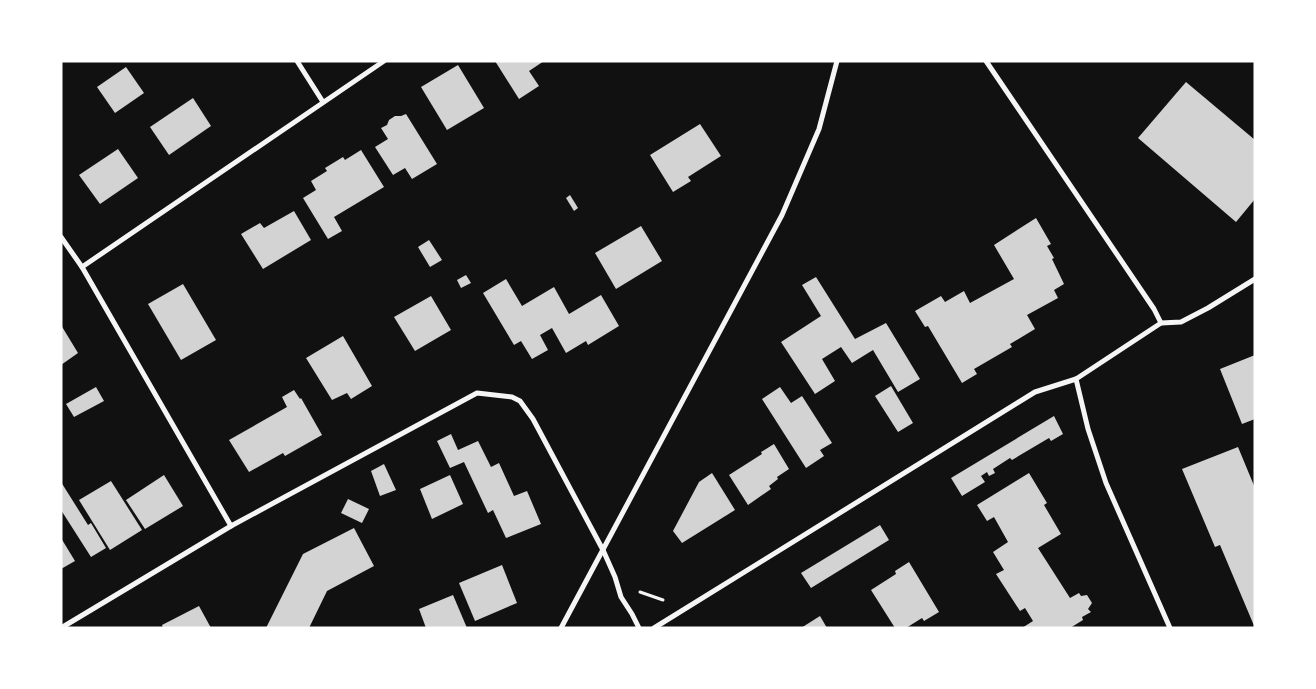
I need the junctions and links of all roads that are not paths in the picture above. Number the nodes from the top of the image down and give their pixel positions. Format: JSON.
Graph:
{"nodes":[{"id":1,"x":297,"y":61,"type":"edge"},
{"id":2,"x":384,"y":61,"type":"edge"},
{"id":3,"x":837,"y":61,"type":"edge"},
{"id":4,"x":986,"y":61,"type":"edge"},
{"id":5,"x":323,"y":102,"type":"junction"},
{"id":6,"x":61,"y":237,"type":"edge"},
{"id":7,"x":82,"y":268,"type":"junction"},
{"id":8,"x":1255,"y":279,"type":"edge"},
{"id":9,"x":1160,"y":323,"type":"junction"},
{"id":10,"x":1076,"y":380,"type":"junction"},
{"id":11,"x":231,"y":526,"type":"junction"},
{"id":12,"x":602,"y":550,"type":"junction"},
{"id":13,"x":62,"y":628,"type":"edge"},
{"id":14,"x":561,"y":628,"type":"edge"},
{"id":15,"x":639,"y":628,"type":"edge"},
{"id":16,"x":654,"y":628,"type":"edge"},
{"id":17,"x":1170,"y":628,"type":"edge"}],
"edges":[{"from":1,"to":5,"type":"street"},
{"from":2,"to":5,"type":"street"},
{"from":3,"to":12,"type":"street"},
{"from":4,"to":9,"type":"street"},
{"from":5,"to":7,"type":"street"},
{"from":6,"to":7,"type":"street"},
{"from":7,"to":11,"type":"street"},
{"from":8,"to":9,"type":"street"},
{"from":9,"to":10,"type":"street"},
{"from":10,"to":16,"type":"street"},
{"from":10,"to":17,"type":"street"},
{"from":11,"to":12,"type":"street"},
{"from":11,"to":13,"type":"street"},
{"from":12,"to":14,"type":"street"},
{"from":12,"to":15,"type":"street"}]}
